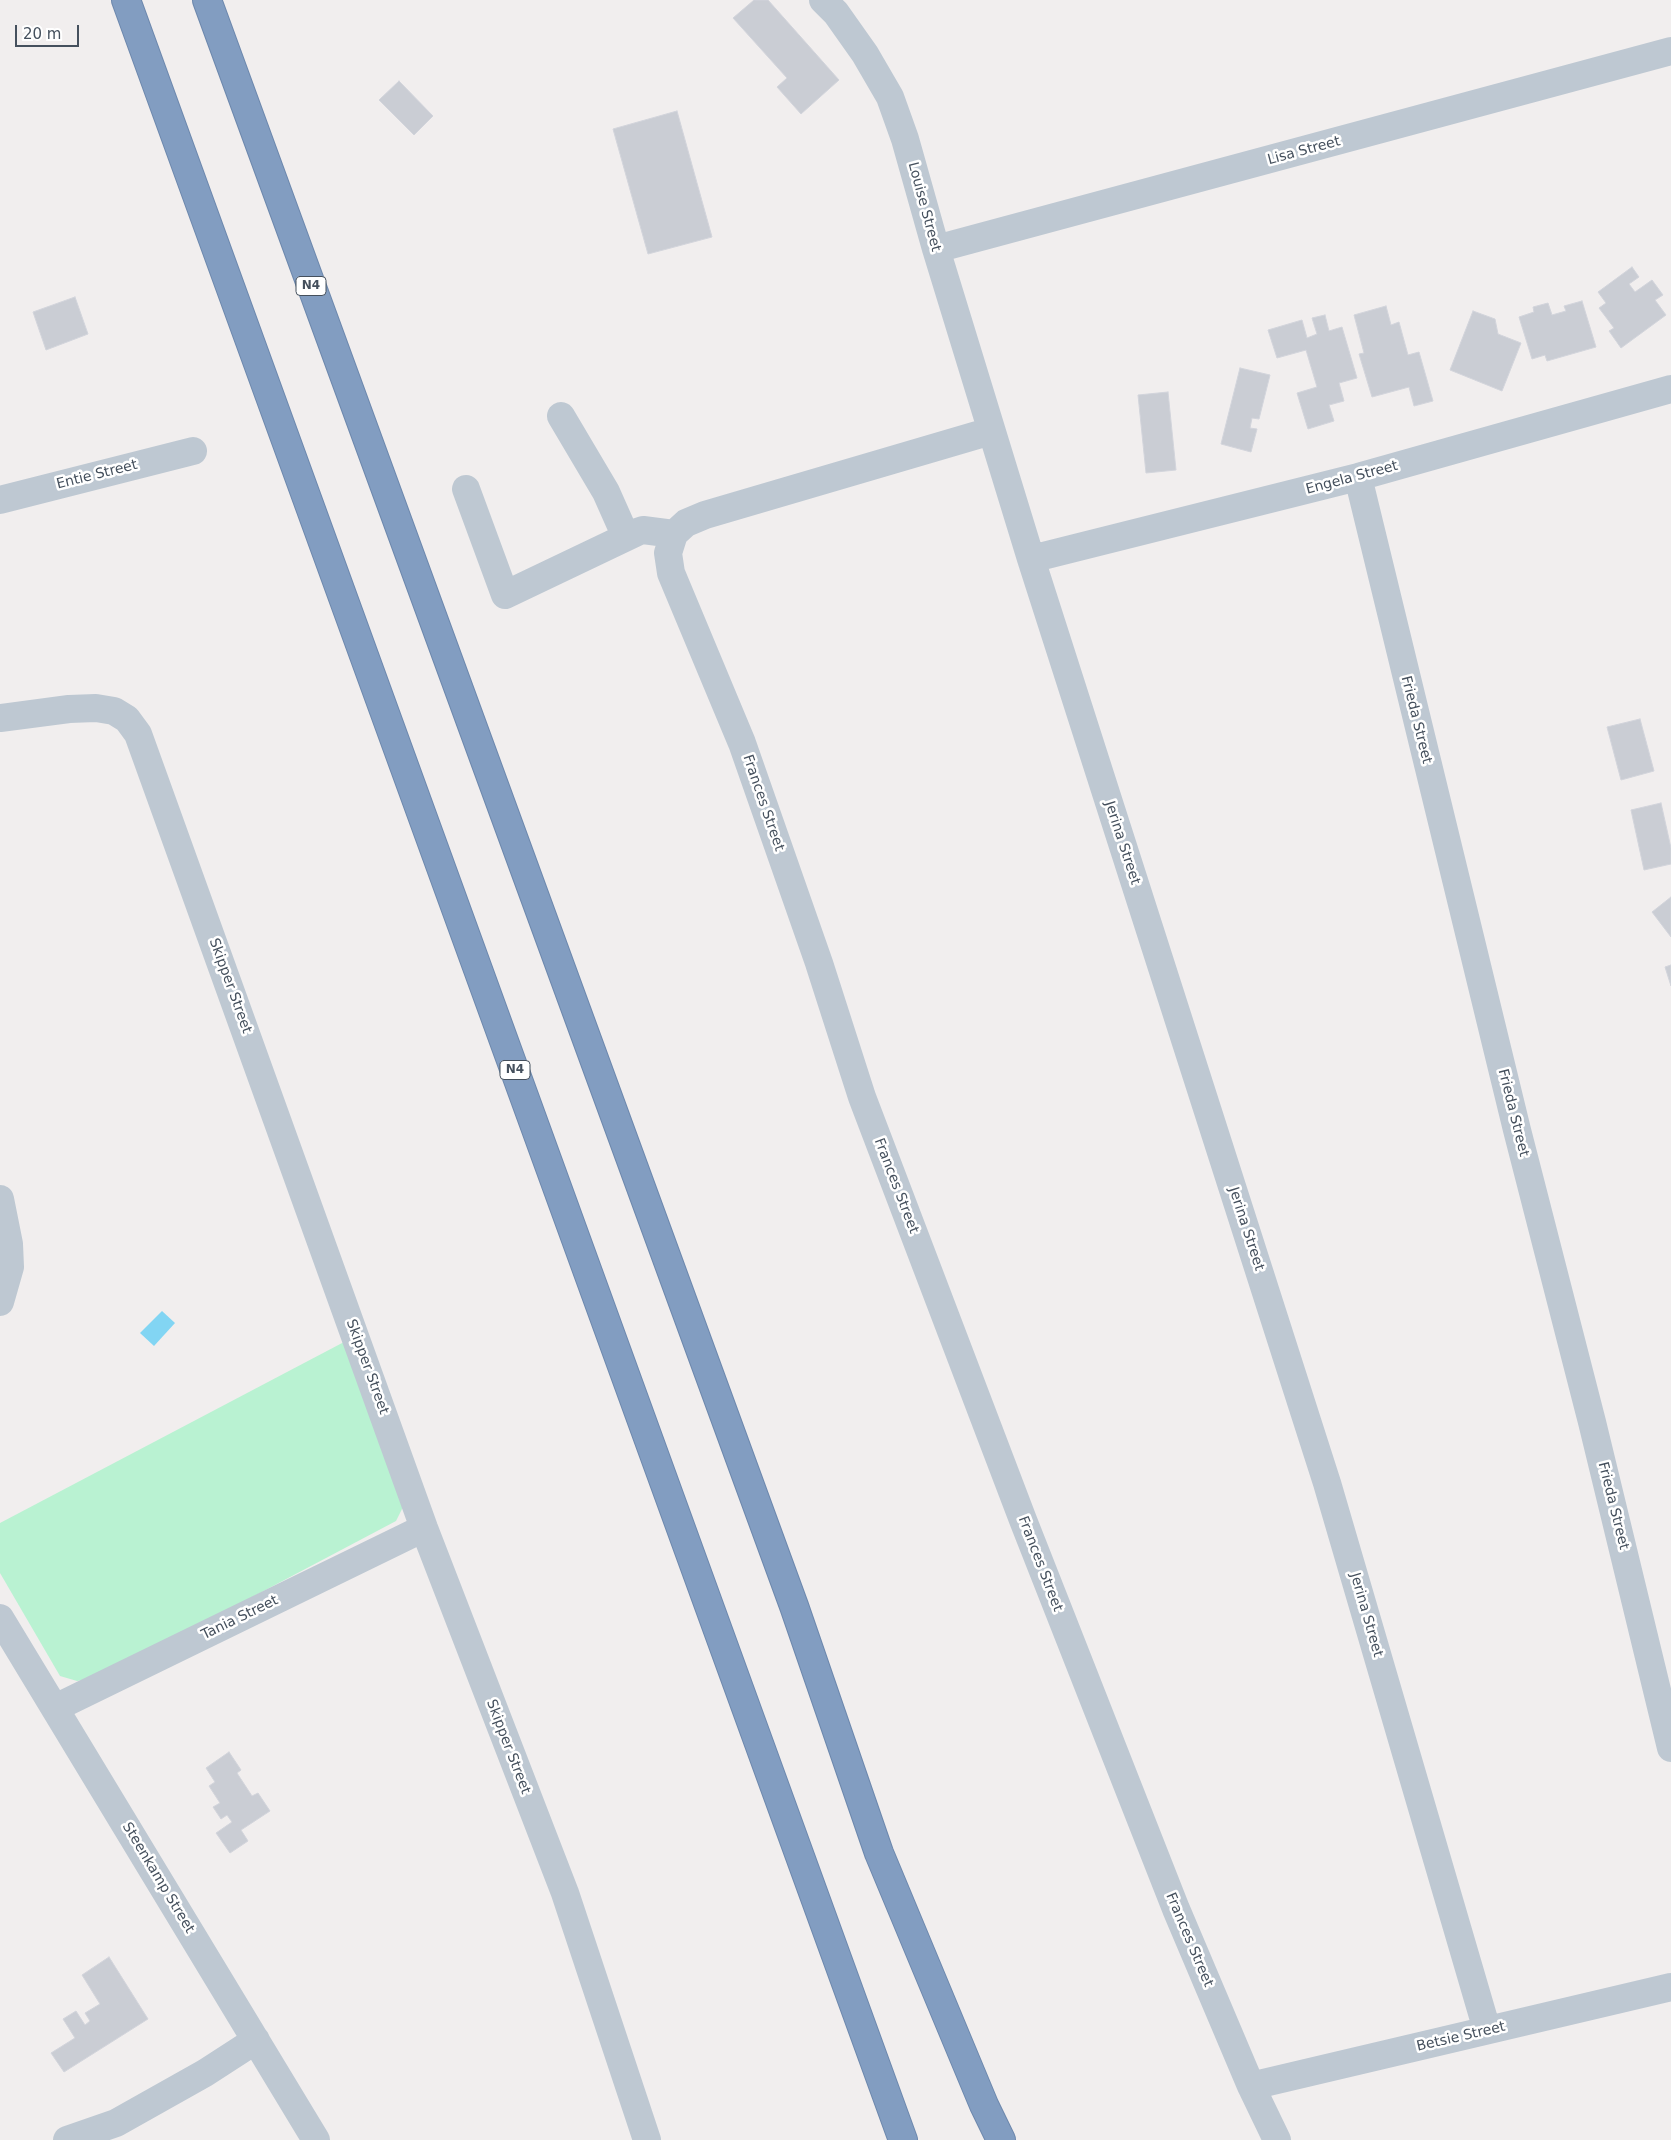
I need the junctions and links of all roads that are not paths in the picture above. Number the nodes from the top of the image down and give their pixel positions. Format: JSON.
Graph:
{"nodes":[{"id":1,"x":126,"y":0,"type":"edge"},
{"id":2,"x":206,"y":0,"type":"edge"},
{"id":3,"x":823,"y":0,"type":"edge"},
{"id":4,"x":1671,"y":51,"type":"edge"},
{"id":5,"x":936,"y":249,"type":"junction"},
{"id":6,"x":1671,"y":389,"type":"edge"},
{"id":7,"x":561,"y":416,"type":"dead end"},
{"id":8,"x":991,"y":431,"type":"junction"},
{"id":9,"x":193,"y":451,"type":"dead end"},
{"id":10,"x":1358,"y":478,"type":"junction"},
{"id":11,"x":466,"y":489,"type":"dead end"},
{"id":12,"x":0,"y":500,"type":"edge"},
{"id":13,"x":674,"y":534,"type":"junction"},
{"id":14,"x":626,"y":537,"type":"junction"},
{"id":15,"x":1031,"y":559,"type":"junction"},
{"id":16,"x":0,"y":718,"type":"edge"},
{"id":17,"x":0,"y":1200,"type":"edge"},
{"id":18,"x":0,"y":1302,"type":"edge"},
{"id":19,"x":424,"y":1528,"type":"junction"},
{"id":20,"x":0,"y":1618,"type":"edge"},
{"id":21,"x":56,"y":1708,"type":"junction"},
{"id":22,"x":1671,"y":1748,"type":"edge"},
{"id":23,"x":1671,"y":1988,"type":"edge"},
{"id":24,"x":1487,"y":2030,"type":"junction"},
{"id":25,"x":256,"y":2040,"type":"junction"},
{"id":26,"x":1251,"y":2086,"type":"junction"},
{"id":27,"x":67,"y":2140,"type":"edge"},
{"id":28,"x":316,"y":2140,"type":"edge"},
{"id":29,"x":647,"y":2140,"type":"edge"},
{"id":30,"x":903,"y":2140,"type":"edge"},
{"id":31,"x":1001,"y":2140,"type":"edge"},
{"id":32,"x":1277,"y":2140,"type":"edge"}],
"edges":[{"from":1,"to":30,"type":"highway","number":"N4"},
{"from":2,"to":31,"type":"highway","number":"N4"},
{"from":3,"to":5,"type":"street","name":"Louise Street"},
{"from":4,"to":5,"type":"street","name":"Lisa Street"},
{"from":5,"to":8,"type":"street","name":"Louise Street"},
{"from":6,"to":10,"type":"street","name":"Engela Street"},
{"from":7,"to":14,"type":"street"},
{"from":8,"to":13,"type":"street"},
{"from":8,"to":15,"type":"street","name":"Jerina Street"},
{"from":9,"to":12,"type":"street","name":"Entie Street"},
{"from":10,"to":15,"type":"street","name":"Engela Street"},
{"from":10,"to":22,"type":"street","name":"Frieda Street"},
{"from":11,"to":14,"type":"street"},
{"from":13,"to":14,"type":"street"},
{"from":13,"to":26,"type":"street","name":"Frances Street"},
{"from":15,"to":24,"type":"street","name":"Jerina Street"},
{"from":16,"to":19,"type":"street","name":"Skipper Street"},
{"from":17,"to":18,"type":"street"},
{"from":19,"to":21,"type":"street","name":"Tania Street"},
{"from":19,"to":29,"type":"street","name":"Skipper Street"},
{"from":20,"to":21,"type":"street","name":"Steenkamp Street"},
{"from":21,"to":25,"type":"street","name":"Steenkamp Street"},
{"from":23,"to":24,"type":"street","name":"Betsie Street"},
{"from":24,"to":26,"type":"street","name":"Betsie Street"},
{"from":25,"to":27,"type":"street"},
{"from":25,"to":28,"type":"street","name":"Steenkamp Street"},
{"from":26,"to":32,"type":"street","name":"Frances Street"}]}
